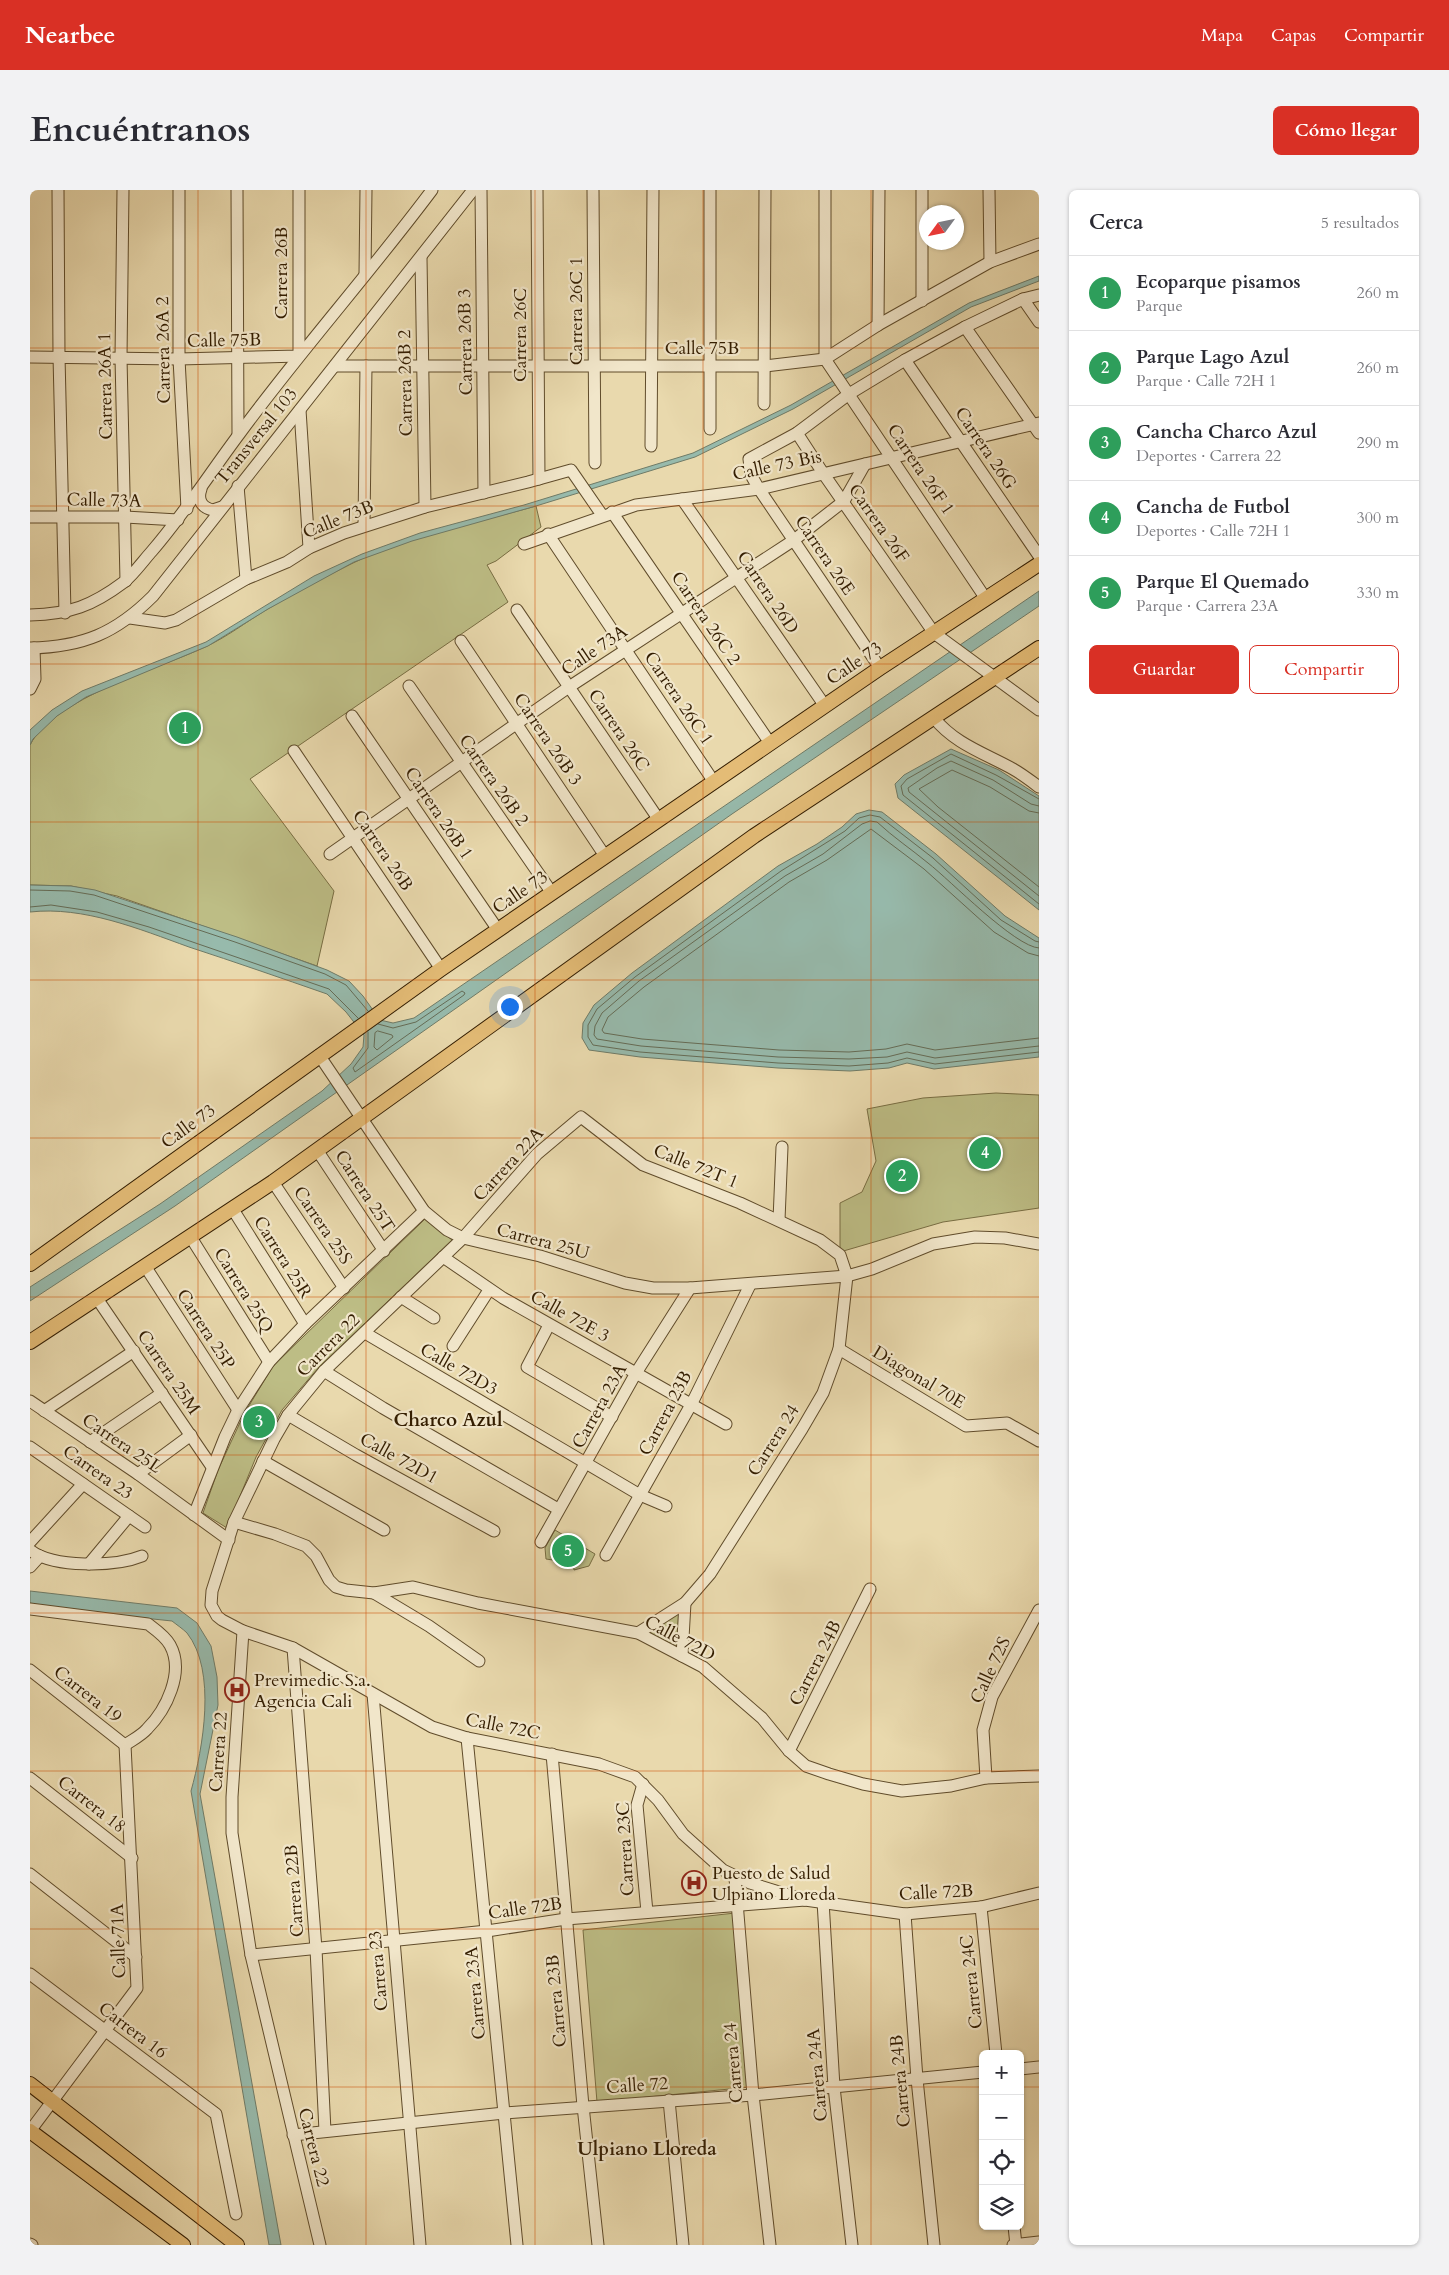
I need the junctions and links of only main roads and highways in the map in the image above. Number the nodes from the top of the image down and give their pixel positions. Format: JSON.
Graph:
{"nodes":[{"id":1,"x":1039,"y":564,"type":"edge"},
{"id":2,"x":1039,"y":648,"type":"edge"},
{"id":3,"x":30,"y":1264,"type":"edge"},
{"id":4,"x":30,"y":1342,"type":"edge"},
{"id":5,"x":30,"y":2084,"type":"edge"},
{"id":6,"x":30,"y":2131,"type":"edge"},
{"id":7,"x":183,"y":2245,"type":"edge"},
{"id":8,"x":237,"y":2245,"type":"edge"}],
"edges":[{"from":1,"to":3,"type":"main road","name":"Calle 73"},
{"from":2,"to":4,"type":"main road"},
{"from":5,"to":8,"type":"main road"},
{"from":6,"to":7,"type":"main road"}]}
